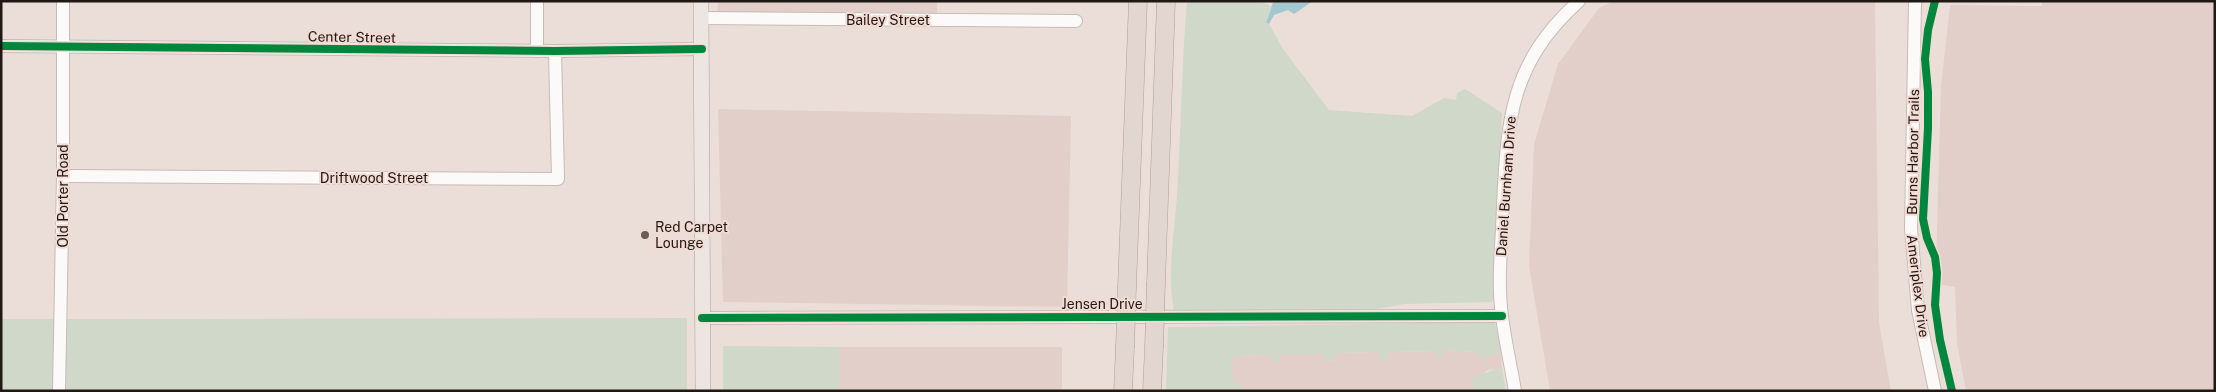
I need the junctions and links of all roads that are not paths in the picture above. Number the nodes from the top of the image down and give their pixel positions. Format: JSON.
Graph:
{"nodes":[{"id":1,"x":63,"y":1,"type":"edge"},
{"id":2,"x":536,"y":1,"type":"edge"},
{"id":3,"x":701,"y":1,"type":"edge"},
{"id":4,"x":1138,"y":1,"type":"edge"},
{"id":5,"x":1166,"y":1,"type":"edge"},
{"id":6,"x":1177,"y":1,"type":"edge"},
{"id":7,"x":1578,"y":1,"type":"edge"},
{"id":8,"x":1915,"y":1,"type":"edge"},
{"id":9,"x":701,"y":18,"type":"junction"},
{"id":10,"x":1076,"y":21,"type":"dead end"},
{"id":11,"x":1,"y":46,"type":"edge"},
{"id":12,"x":63,"y":47,"type":"junction"},
{"id":13,"x":702,"y":49,"type":"junction"},
{"id":14,"x":537,"y":51,"type":"junction"},
{"id":15,"x":555,"y":51,"type":"junction"},
{"id":16,"x":63,"y":176,"type":"junction"},
{"id":17,"x":1156,"y":260,"type":"junction"},
{"id":18,"x":1502,"y":316,"type":"junction"},
{"id":19,"x":702,"y":318,"type":"junction"},
{"id":20,"x":59,"y":391,"type":"edge"},
{"id":21,"x":703,"y":391,"type":"edge"},
{"id":22,"x":1123,"y":391,"type":"edge"},
{"id":23,"x":1152,"y":391,"type":"edge"},
{"id":24,"x":1515,"y":391,"type":"edge"},
{"id":25,"x":1935,"y":391,"type":"edge"}],
"edges":[{"from":1,"to":12,"type":"street","name":"Old Porter Road"},
{"from":2,"to":14,"type":"street"},
{"from":3,"to":9,"type":"main road"},
{"from":4,"to":22,"type":"highway","bridge":true},
{"from":5,"to":17,"type":"highway"},
{"from":6,"to":17,"type":"highway"},
{"from":7,"to":18,"type":"street","name":"Daniel Burnham Drive"},
{"from":8,"to":25,"type":"street","name":"Ameriplex Drive"},
{"from":9,"to":10,"type":"street","name":"Bailey Street"},
{"from":9,"to":13,"type":"main road"},
{"from":11,"to":12,"type":"street","name":"Center Street"},
{"from":12,"to":14,"type":"street","name":"Center Street"},
{"from":12,"to":16,"type":"street","name":"Old Porter Road"},
{"from":13,"to":15,"type":"street","name":"Center Street"},
{"from":13,"to":19,"type":"main road"},
{"from":14,"to":15,"type":"street","name":"Center Street"},
{"from":15,"to":16,"type":"street","name":"Driftwood Street"},
{"from":16,"to":20,"type":"street","name":"Old Porter Road"},
{"from":17,"to":23,"type":"highway","bridge":true},
{"from":18,"to":19,"type":"street","name":"Jensen Drive"},
{"from":18,"to":24,"type":"street","name":"Daniel Burnham Drive"},
{"from":19,"to":21,"type":"main road"}]}
